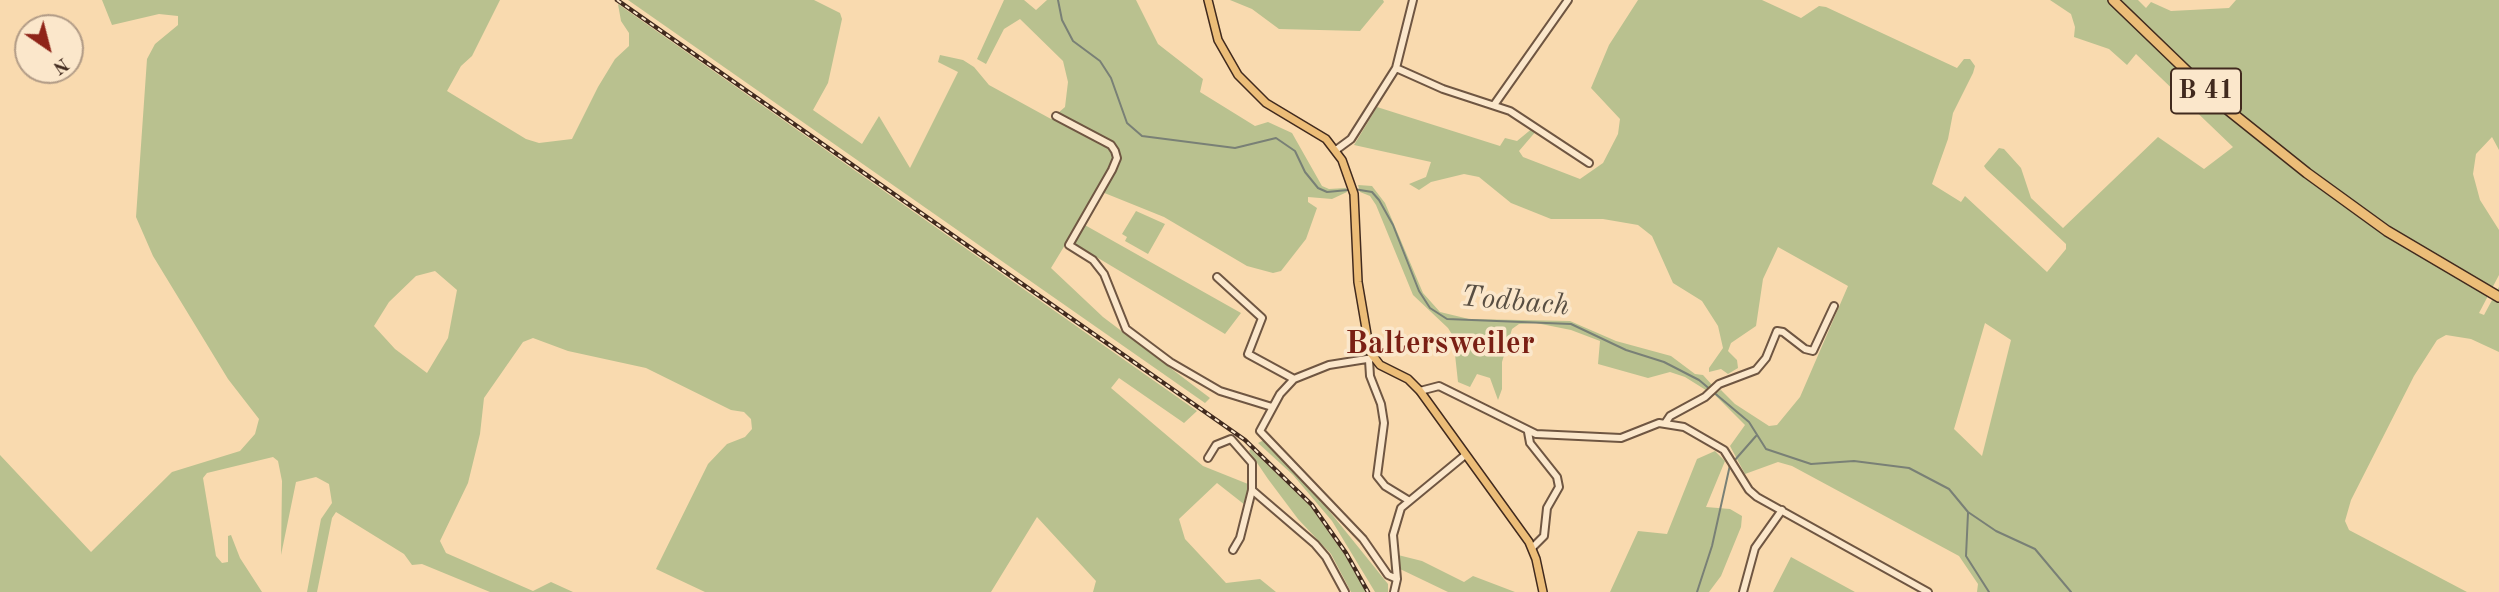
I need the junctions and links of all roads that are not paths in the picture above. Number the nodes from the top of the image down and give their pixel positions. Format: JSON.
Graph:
{"nodes":[{"id":1,"x":1208,"y":0,"type":"edge"},
{"id":2,"x":1413,"y":0,"type":"edge"},
{"id":3,"x":1568,"y":0,"type":"edge"},
{"id":4,"x":2113,"y":0,"type":"edge"},
{"id":5,"x":1396,"y":68,"type":"junction"},
{"id":6,"x":1494,"y":105,"type":"junction"},
{"id":7,"x":1056,"y":116,"type":"dead end"},
{"id":8,"x":1336,"y":150,"type":"junction"},
{"id":9,"x":1589,"y":163,"type":"dead end"},
{"id":10,"x":1217,"y":276,"type":"dead end"},
{"id":11,"x":2499,"y":297,"type":"edge"},
{"id":12,"x":1834,"y":306,"type":"dead end"},
{"id":13,"x":1371,"y":359,"type":"junction"},
{"id":14,"x":1294,"y":379,"type":"junction"},
{"id":15,"x":1420,"y":391,"type":"junction"},
{"id":16,"x":1272,"y":407,"type":"junction"},
{"id":17,"x":1666,"y":422,"type":"junction"},
{"id":18,"x":1528,"y":432,"type":"junction"},
{"id":19,"x":1464,"y":456,"type":"junction"},
{"id":20,"x":1208,"y":457,"type":"dead end"},
{"id":21,"x":1252,"y":489,"type":"junction"},
{"id":22,"x":1408,"y":500,"type":"junction"},
{"id":23,"x":1782,"y":510,"type":"junction"},
{"id":24,"x":1532,"y":548,"type":"junction"},
{"id":25,"x":1233,"y":550,"type":"dead end"},
{"id":26,"x":1397,"y":579,"type":"junction"},
{"id":27,"x":1345,"y":592,"type":"edge"},
{"id":28,"x":1394,"y":592,"type":"edge"},
{"id":29,"x":1544,"y":592,"type":"edge"},
{"id":30,"x":1743,"y":592,"type":"edge"},
{"id":31,"x":1928,"y":592,"type":"edge"}],
"edges":[{"from":1,"to":8,"type":"main road"},
{"from":2,"to":5,"type":"street"},
{"from":3,"to":6,"type":"street"},
{"from":4,"to":11,"type":"highway","number":"B 41"},
{"from":5,"to":6,"type":"street"},
{"from":5,"to":8,"type":"street"},
{"from":6,"to":9,"type":"street"},
{"from":7,"to":16,"type":"street"},
{"from":8,"to":13,"type":"main road"},
{"from":10,"to":14,"type":"street"},
{"from":12,"to":17,"type":"street"},
{"from":13,"to":14,"type":"street"},
{"from":13,"to":15,"type":"main road"},
{"from":13,"to":22,"type":"street"},
{"from":14,"to":16,"type":"street"},
{"from":15,"to":18,"type":"street"},
{"from":15,"to":19,"type":"main road"},
{"from":16,"to":26,"type":"street"},
{"from":17,"to":18,"type":"street"},
{"from":17,"to":23,"type":"street"},
{"from":18,"to":24,"type":"street"},
{"from":19,"to":22,"type":"street"},
{"from":19,"to":24,"type":"main road"},
{"from":20,"to":21,"type":"street"},
{"from":21,"to":25,"type":"street"},
{"from":21,"to":27,"type":"street"},
{"from":22,"to":26,"type":"street"},
{"from":23,"to":30,"type":"street"},
{"from":23,"to":31,"type":"street"},
{"from":24,"to":29,"type":"main road"},
{"from":26,"to":28,"type":"street"}]}
